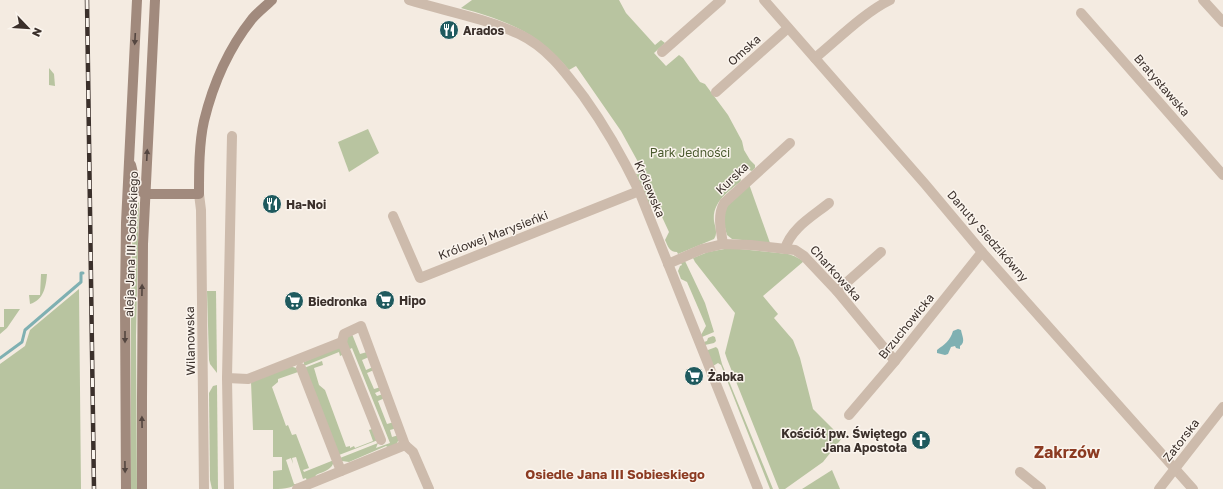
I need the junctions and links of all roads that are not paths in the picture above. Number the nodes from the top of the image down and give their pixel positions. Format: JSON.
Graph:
{"nodes":[{"id":1,"x":137,"y":0,"type":"edge"},
{"id":2,"x":155,"y":0,"type":"edge"},
{"id":3,"x":272,"y":0,"type":"edge"},
{"id":4,"x":409,"y":0,"type":"edge"},
{"id":5,"x":721,"y":0,"type":"edge"},
{"id":6,"x":764,"y":0,"type":"edge"},
{"id":7,"x":890,"y":0,"type":"edge"},
{"id":8,"x":1203,"y":0,"type":"edge"},
{"id":9,"x":1081,"y":13,"type":"dead end"},
{"id":10,"x":1223,"y":22,"type":"edge"},
{"id":11,"x":788,"y":28,"type":"junction"},
{"id":12,"x":662,"y":52,"type":"dead end"},
{"id":13,"x":815,"y":58,"type":"junction"},
{"id":14,"x":716,"y":92,"type":"dead end"},
{"id":15,"x":232,"y":136,"type":"dead end"},
{"id":16,"x":790,"y":143,"type":"dead end"},
{"id":17,"x":129,"y":158,"type":"junction"},
{"id":18,"x":1223,"y":175,"type":"edge"},
{"id":19,"x":639,"y":191,"type":"junction"},
{"id":20,"x":146,"y":194,"type":"junction"},
{"id":21,"x":198,"y":194,"type":"junction"},
{"id":22,"x":829,"y":203,"type":"dead end"},
{"id":23,"x":393,"y":216,"type":"dead end"},
{"id":24,"x":723,"y":244,"type":"junction"},
{"id":25,"x":785,"y":249,"type":"junction"},
{"id":26,"x":881,"y":252,"type":"dead end"},
{"id":27,"x":982,"y":252,"type":"junction"},
{"id":28,"x":668,"y":264,"type":"junction"},
{"id":29,"x":837,"y":291,"type":"junction"},
{"id":30,"x":342,"y":342,"type":"junction"},
{"id":31,"x":894,"y":361,"type":"junction"},
{"id":32,"x":301,"y":368,"type":"dead end"},
{"id":33,"x":227,"y":378,"type":"junction"},
{"id":34,"x":1223,"y":408,"type":"edge"},
{"id":35,"x":849,"y":415,"type":"dead end"},
{"id":36,"x":381,"y":440,"type":"dead end"},
{"id":37,"x":405,"y":446,"type":"junction"},
{"id":38,"x":1174,"y":469,"type":"junction"},
{"id":39,"x":341,"y":471,"type":"junction"},
{"id":40,"x":1020,"y":472,"type":"dead end"},
{"id":41,"x":126,"y":489,"type":"edge"},
{"id":42,"x":142,"y":489,"type":"edge"},
{"id":43,"x":204,"y":489,"type":"edge"},
{"id":44,"x":229,"y":489,"type":"edge"},
{"id":45,"x":297,"y":489,"type":"edge"},
{"id":46,"x":429,"y":489,"type":"edge"},
{"id":47,"x":758,"y":489,"type":"edge"},
{"id":48,"x":1041,"y":489,"type":"edge"},
{"id":49,"x":1159,"y":489,"type":"edge"},
{"id":50,"x":1193,"y":489,"type":"edge"}],
"edges":[{"from":1,"to":17,"type":"main road","name":"aleja Jana III Sobieskiego","one_way":true},
{"from":20,"to":2,"type":"main road","name":"aleja Jana III Sobieskiego","one_way":true},
{"from":3,"to":21,"type":"main road","name":"Wilanowska"},
{"from":4,"to":19,"type":"street","name":"Królewska"},
{"from":5,"to":12,"type":"street"},
{"from":6,"to":11,"type":"street","name":"Danuty Siedzikówny"},
{"from":7,"to":13,"type":"street"},
{"from":8,"to":10,"type":"street"},
{"from":9,"to":18,"type":"street","name":"Bratysławska"},
{"from":11,"to":13,"type":"street","name":"Danuty Siedzikówny"},
{"from":11,"to":14,"type":"street","name":"Omska"},
{"from":13,"to":27,"type":"street","name":"Danuty Siedzikówny"},
{"from":15,"to":33,"type":"street"},
{"from":16,"to":24,"type":"street","name":"Kurska"},
{"from":17,"to":20,"type":"main road"},
{"from":17,"to":41,"type":"main road","name":"aleja Jana III Sobieskiego","one_way":true},
{"from":19,"to":23,"type":"street","name":"Królowej Marysieńki"},
{"from":19,"to":28,"type":"street","name":"Królewska"},
{"from":20,"to":21,"type":"main road"},
{"from":42,"to":20,"type":"main road","name":"aleja Jana III Sobieskiego","one_way":true},
{"from":21,"to":43,"type":"street","name":"Wilanowska"},
{"from":22,"to":25,"type":"street"},
{"from":24,"to":25,"type":"street","name":"Charkowska"},
{"from":24,"to":28,"type":"street","name":"Charkowska"},
{"from":25,"to":29,"type":"street","name":"Charkowska"},
{"from":26,"to":29,"type":"street"},
{"from":27,"to":31,"type":"street","name":"Brzuchowicka"},
{"from":27,"to":38,"type":"street","name":"Danuty Siedzikówny"},
{"from":28,"to":47,"type":"street","name":"Królewska"},
{"from":29,"to":31,"type":"street","name":"Charkowska"},
{"from":30,"to":33,"type":"street"},
{"from":30,"to":36,"type":"street"},
{"from":30,"to":37,"type":"street"},
{"from":31,"to":35,"type":"street","name":"Brzuchowicka"},
{"from":32,"to":39,"type":"street"},
{"from":33,"to":44,"type":"street"},
{"from":34,"to":38,"type":"street","name":"Zatorska"},
{"from":37,"to":39,"type":"street"},
{"from":37,"to":46,"type":"street"},
{"from":38,"to":49,"type":"street","name":"Zatorska"},
{"from":38,"to":50,"type":"street","name":"Danuty Siedzikówny"},
{"from":39,"to":45,"type":"street"},
{"from":40,"to":48,"type":"street"}]}
